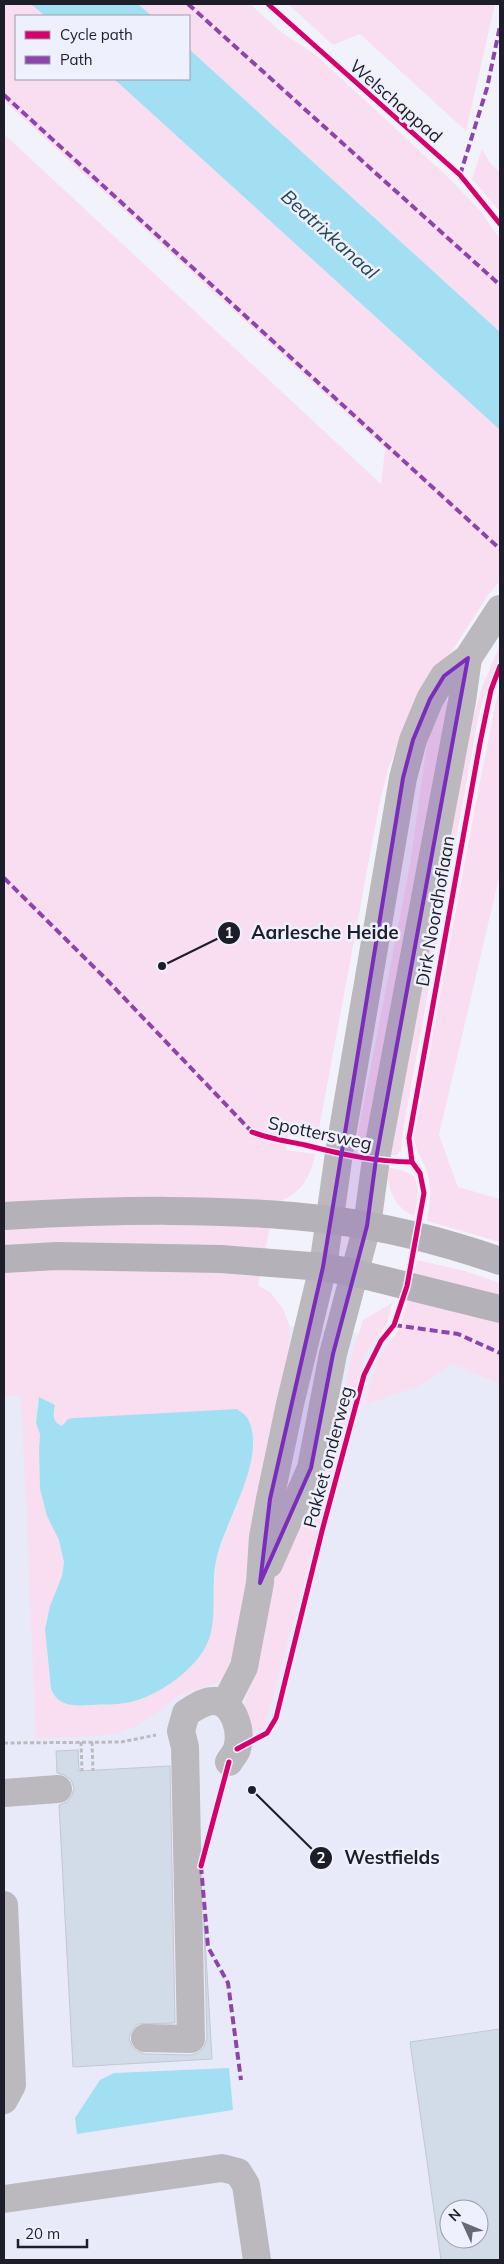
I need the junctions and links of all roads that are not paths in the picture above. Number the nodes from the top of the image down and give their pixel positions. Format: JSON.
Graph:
{"nodes":[{"id":1,"x":500,"y":609,"type":"edge"},
{"id":2,"x":468,"y":658,"type":"junction"},
{"id":3,"x":4,"y":1216,"type":"edge"},
{"id":4,"x":330,"y":1220,"type":"junction"},
{"id":5,"x":367,"y":1226,"type":"junction"},
{"id":6,"x":4,"y":1259,"type":"edge"},
{"id":7,"x":500,"y":1261,"type":"edge"},
{"id":8,"x":323,"y":1266,"type":"junction"},
{"id":9,"x":355,"y":1273,"type":"junction"},
{"id":10,"x":500,"y":1309,"type":"edge"},
{"id":11,"x":260,"y":1583,"type":"junction"},
{"id":12,"x":225,"y":1704,"type":"junction"},
{"id":13,"x":228,"y":1762,"type":"dead end"},
{"id":14,"x":58,"y":1789,"type":"dead end"},
{"id":15,"x":4,"y":1793,"type":"edge"},
{"id":16,"x":4,"y":1905,"type":"edge"},
{"id":17,"x":145,"y":2038,"type":"dead end"},
{"id":18,"x":4,"y":2100,"type":"edge"},
{"id":19,"x":4,"y":2199,"type":"edge"},
{"id":20,"x":257,"y":2260,"type":"edge"}],
"edges":[{"from":1,"to":2,"type":"street","name":"Dirk Noordhoflaan"},
{"from":2,"to":4,"type":"street","name":"Dirk Noordhoflaan"},
{"from":2,"to":5,"type":"street","name":"Dirk Noordhoflaan"},
{"from":3,"to":4,"type":"main road"},
{"from":4,"to":5,"type":"main road"},
{"from":4,"to":8,"type":"street","name":"Dirk Noordhoflaan"},
{"from":5,"to":7,"type":"main road"},
{"from":5,"to":9,"type":"street","name":"Dirk Noordhoflaan"},
{"from":6,"to":8,"type":"main road"},
{"from":8,"to":9,"type":"main road"},
{"from":8,"to":11,"type":"street","name":"Pakket onderweg"},
{"from":9,"to":10,"type":"main road"},
{"from":9,"to":11,"type":"street","name":"Pakket onderweg"},
{"from":11,"to":12,"type":"street","name":"Pakket onderweg"},
{"from":12,"to":13,"type":"street"},
{"from":12,"to":17,"type":"street"},
{"from":14,"to":15,"type":"street"},
{"from":16,"to":18,"type":"street"},
{"from":19,"to":20,"type":"street"}]}
